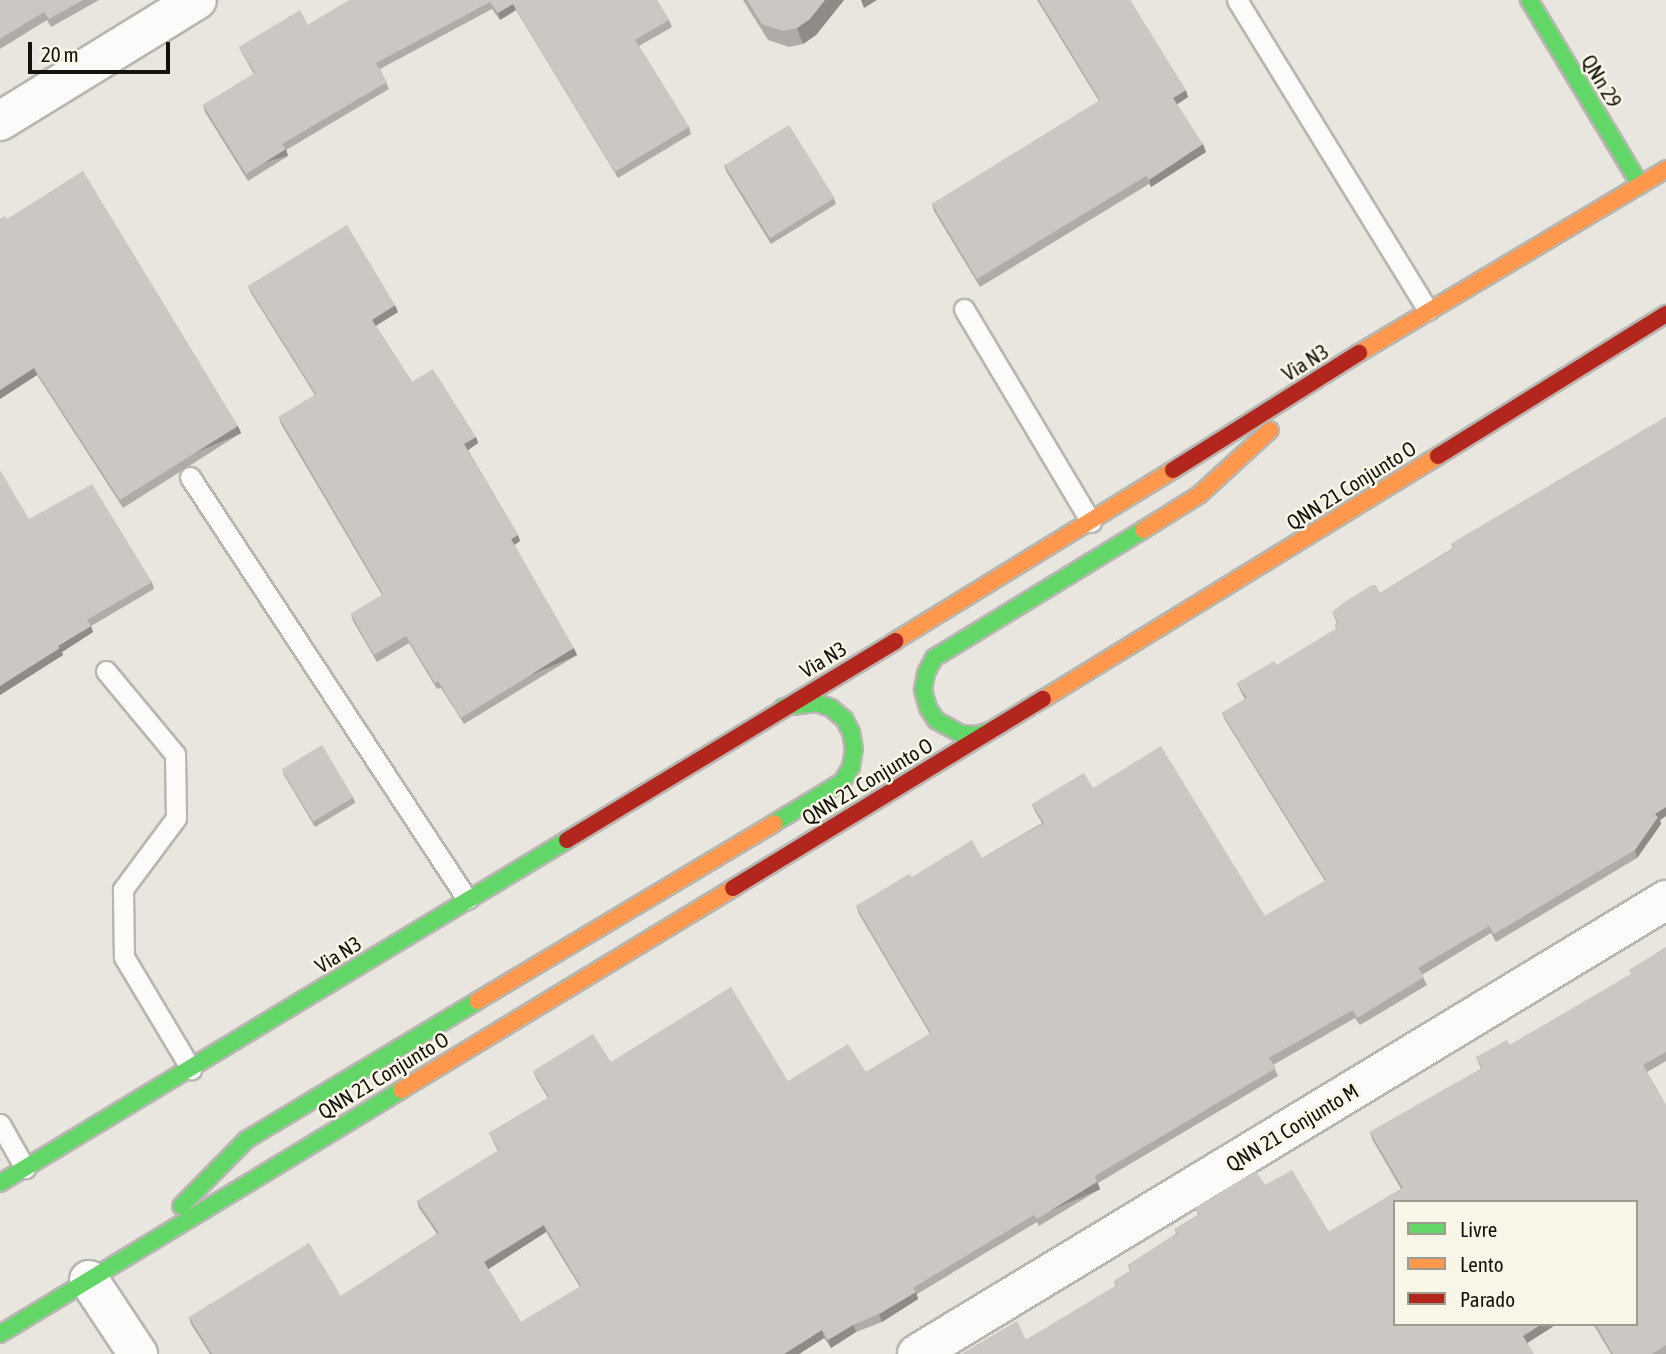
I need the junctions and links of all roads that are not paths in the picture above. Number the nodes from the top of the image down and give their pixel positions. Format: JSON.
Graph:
{"nodes":[{"id":1,"x":197,"y":0,"type":"edge"},
{"id":2,"x":1237,"y":0,"type":"edge"},
{"id":3,"x":1529,"y":0,"type":"edge"},
{"id":4,"x":0,"y":121,"type":"edge"},
{"id":5,"x":1666,"y":169,"type":"edge"},
{"id":6,"x":1640,"y":184,"type":"junction"},
{"id":7,"x":964,"y":309,"type":"dead end"},
{"id":8,"x":1428,"y":310,"type":"junction"},
{"id":9,"x":1666,"y":314,"type":"edge"},
{"id":10,"x":1341,"y":364,"type":"junction"},
{"id":11,"x":190,"y":477,"type":"dead end"},
{"id":12,"x":1091,"y":522,"type":"junction"},
{"id":13,"x":106,"y":670,"type":"dead end"},
{"id":14,"x":783,"y":707,"type":"junction"},
{"id":15,"x":990,"y":731,"type":"junction"},
{"id":16,"x":467,"y":899,"type":"junction"},
{"id":17,"x":1666,"y":900,"type":"edge"},
{"id":18,"x":191,"y":1069,"type":"junction"},
{"id":19,"x":0,"y":1125,"type":"edge"},
{"id":20,"x":25,"y":1168,"type":"junction"},
{"id":21,"x":0,"y":1183,"type":"edge"},
{"id":22,"x":132,"y":1255,"type":"junction"},
{"id":23,"x":89,"y":1280,"type":"junction"},
{"id":24,"x":0,"y":1334,"type":"edge"},
{"id":25,"x":138,"y":1354,"type":"edge"},
{"id":26,"x":917,"y":1354,"type":"edge"}],
"edges":[{"from":1,"to":4,"type":"street"},
{"from":2,"to":8,"type":"lane"},
{"from":3,"to":6,"type":"main road","name":"QNn 29"},
{"from":5,"to":6,"type":"main road","name":"Via N3"},
{"from":6,"to":8,"type":"main road","name":"Via N3"},
{"from":7,"to":12,"type":"lane"},
{"from":8,"to":10,"type":"main road","name":"Via N3"},
{"from":9,"to":15,"type":"main road","name":"QNN 21 Conjunto O"},
{"from":10,"to":12,"type":"main road","name":"Via N3"},
{"from":10,"to":15,"type":"main road"},
{"from":11,"to":16,"type":"lane"},
{"from":12,"to":14,"type":"main road","name":"Via N3"},
{"from":13,"to":18,"type":"lane"},
{"from":14,"to":16,"type":"main road","name":"Via N3"},
{"from":14,"to":22,"type":"main road"},
{"from":15,"to":22,"type":"main road","name":"QNN 21 Conjunto O"},
{"from":16,"to":18,"type":"main road","name":"Via N3"},
{"from":17,"to":26,"type":"street","name":"QNN 21 Conjunto M"},
{"from":18,"to":20,"type":"main road","name":"Via N3"},
{"from":19,"to":20,"type":"lane"},
{"from":20,"to":21,"type":"main road","name":"Via N3"},
{"from":22,"to":23,"type":"main road","name":"QNN 21 Conjunto O"},
{"from":23,"to":24,"type":"main road"},
{"from":23,"to":25,"type":"street"}]}
